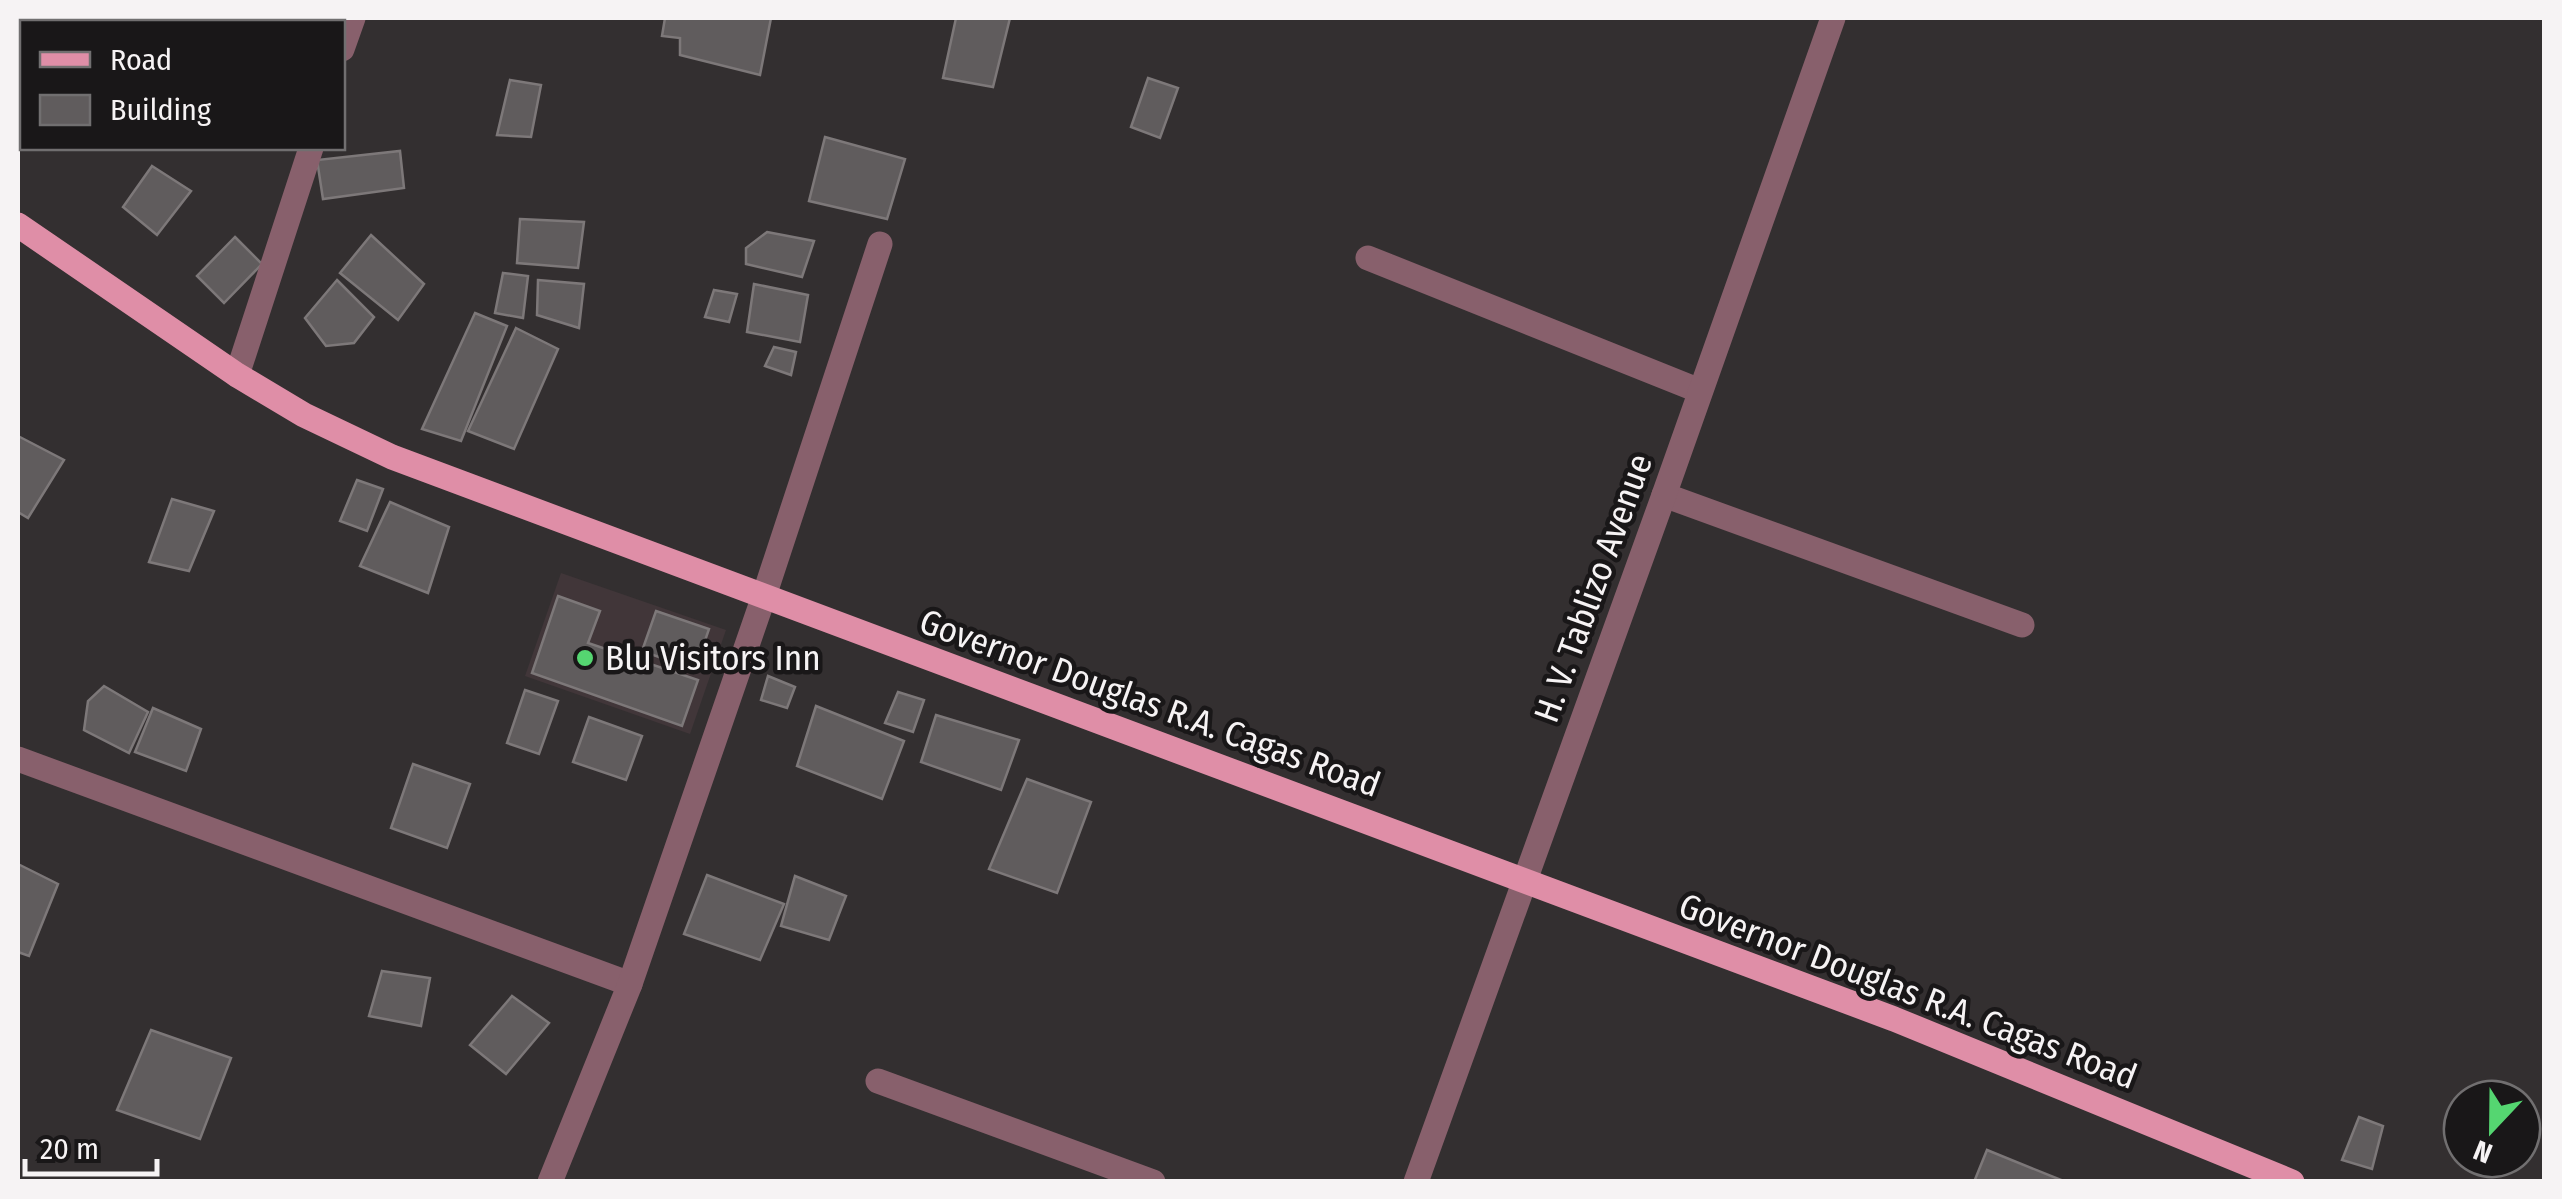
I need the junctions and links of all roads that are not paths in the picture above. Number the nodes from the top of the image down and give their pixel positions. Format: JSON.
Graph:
{"nodes":[{"id":1,"x":1833,"y":18,"type":"edge"},
{"id":2,"x":310,"y":150,"type":"edge"},
{"id":3,"x":18,"y":226,"type":"edge"},
{"id":4,"x":880,"y":244,"type":"dead end"},
{"id":5,"x":1368,"y":258,"type":"dead end"},
{"id":6,"x":237,"y":375,"type":"junction"},
{"id":7,"x":1700,"y":391,"type":"junction"},
{"id":8,"x":1664,"y":495,"type":"junction"},
{"id":9,"x":764,"y":596,"type":"junction"},
{"id":10,"x":2022,"y":625,"type":"dead end"},
{"id":11,"x":18,"y":760,"type":"edge"},
{"id":12,"x":1524,"y":880,"type":"junction"},
{"id":13,"x":630,"y":984,"type":"junction"},
{"id":14,"x":878,"y":1082,"type":"dead end"},
{"id":15,"x":550,"y":1182,"type":"edge"},
{"id":16,"x":1153,"y":1182,"type":"edge"},
{"id":17,"x":1416,"y":1182,"type":"edge"},
{"id":18,"x":2292,"y":1182,"type":"edge"}],
"edges":[{"from":1,"to":7,"type":"street","name":"H. V. Tablizo Avenue"},
{"from":2,"to":6,"type":"street"},
{"from":3,"to":6,"type":"main road","name":"Governor Douglas R.A. Cagas Road"},
{"from":4,"to":9,"type":"street"},
{"from":5,"to":7,"type":"street"},
{"from":6,"to":9,"type":"main road","name":"Governor Douglas R.A. Cagas Road"},
{"from":7,"to":8,"type":"street","name":"H. V. Tablizo Avenue"},
{"from":8,"to":10,"type":"street"},
{"from":8,"to":12,"type":"street","name":"H. V. Tablizo Avenue"},
{"from":9,"to":12,"type":"main road","name":"Governor Douglas R.A. Cagas Road"},
{"from":9,"to":13,"type":"street"},
{"from":11,"to":13,"type":"street"},
{"from":12,"to":17,"type":"street","name":"H. V. Tablizo Avenue"},
{"from":12,"to":18,"type":"main road","name":"Governor Douglas R.A. Cagas Road"},
{"from":13,"to":15,"type":"street"},
{"from":14,"to":16,"type":"street"}]}
